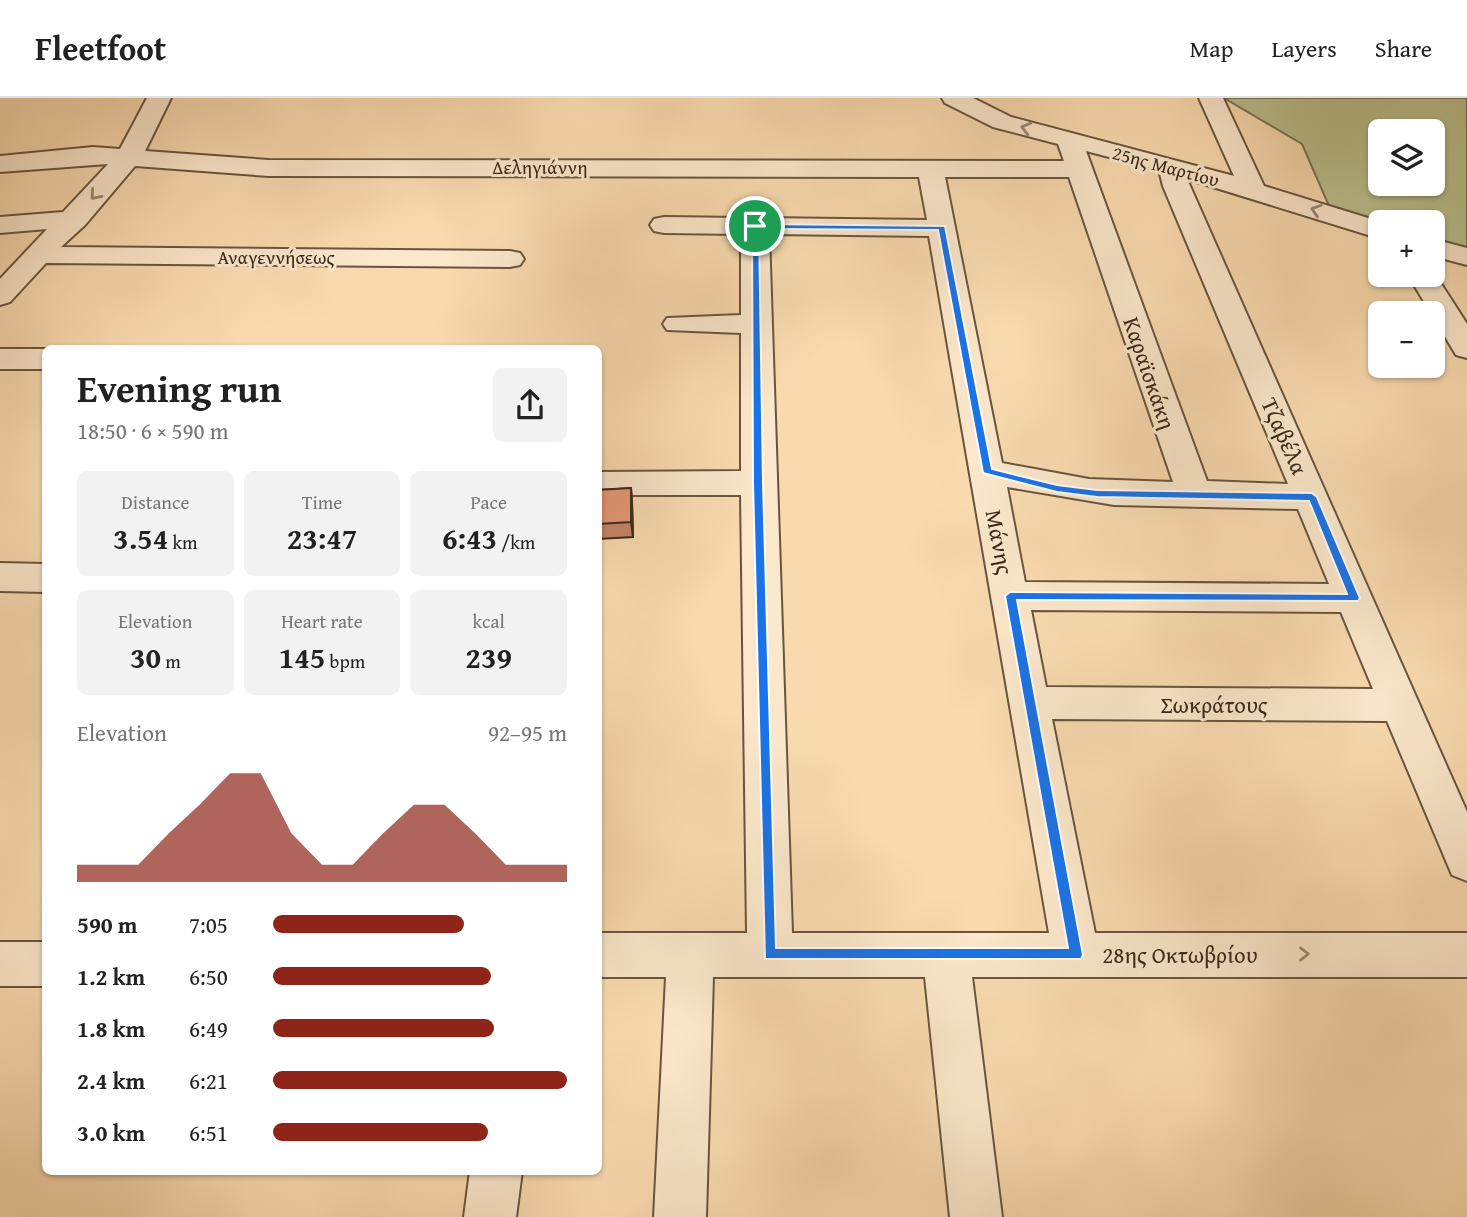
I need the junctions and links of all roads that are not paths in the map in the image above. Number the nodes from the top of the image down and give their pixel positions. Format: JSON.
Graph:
{"nodes":[{"id":1,"x":159,"y":98,"type":"edge"},
{"id":2,"x":954,"y":98,"type":"edge"},
{"id":3,"x":1211,"y":98,"type":"edge"},
{"id":4,"x":1069,"y":140,"type":"junction"},
{"id":5,"x":129,"y":157,"type":"junction"},
{"id":6,"x":0,"y":164,"type":"edge"},
{"id":7,"x":1171,"y":165,"type":"junction"},
{"id":8,"x":931,"y":170,"type":"junction"},
{"id":9,"x":1082,"y":170,"type":"junction"},
{"id":10,"x":1253,"y":190,"type":"junction"},
{"id":11,"x":75,"y":219,"type":"junction"},
{"id":12,"x":0,"y":225,"type":"edge"},
{"id":13,"x":664,"y":225,"type":"dead end"},
{"id":14,"x":755,"y":226,"type":"junction"},
{"id":15,"x":1368,"y":227,"type":"edge"},
{"id":16,"x":942,"y":228,"type":"junction"},
{"id":17,"x":1445,"y":251,"type":"edge"},
{"id":18,"x":42,"y":255,"type":"junction"},
{"id":19,"x":1467,"y":257,"type":"edge"},
{"id":20,"x":510,"y":258,"type":"dead end"},
{"id":21,"x":1429,"y":287,"type":"edge"},
{"id":22,"x":0,"y":296,"type":"edge"},
{"id":23,"x":678,"y":324,"type":"dead end"},
{"id":24,"x":756,"y":324,"type":"junction"},
{"id":25,"x":1467,"y":348,"type":"edge"},
{"id":26,"x":0,"y":359,"type":"edge"},
{"id":27,"x":42,"y":359,"type":"edge"},
{"id":28,"x":987,"y":471,"type":"junction"},
{"id":29,"x":758,"y":483,"type":"junction"},
{"id":30,"x":602,"y":484,"type":"edge"},
{"id":31,"x":1194,"y":493,"type":"junction"},
{"id":32,"x":1312,"y":497,"type":"junction"},
{"id":33,"x":0,"y":578,"type":"edge"},
{"id":34,"x":42,"y":578,"type":"edge"},
{"id":35,"x":1010,"y":596,"type":"junction"},
{"id":36,"x":1354,"y":598,"type":"junction"},
{"id":37,"x":1028,"y":703,"type":"junction"},
{"id":38,"x":1400,"y":705,"type":"junction"},
{"id":39,"x":1467,"y":861,"type":"edge"},
{"id":40,"x":770,"y":954,"type":"junction"},
{"id":41,"x":602,"y":955,"type":"edge"},
{"id":42,"x":690,"y":955,"type":"junction"},
{"id":43,"x":1076,"y":955,"type":"junction"},
{"id":44,"x":1467,"y":955,"type":"edge"},
{"id":45,"x":946,"y":957,"type":"junction"},
{"id":46,"x":0,"y":964,"type":"edge"},
{"id":47,"x":42,"y":964,"type":"edge"},
{"id":48,"x":495,"y":1175,"type":"edge"},
{"id":49,"x":490,"y":1217,"type":"edge"},
{"id":50,"x":680,"y":1217,"type":"edge"},
{"id":51,"x":975,"y":1217,"type":"edge"}],
"edges":[{"from":1,"to":5,"type":"street"},
{"from":4,"to":2,"type":"street","name":"25ης Μαρτίου","one_way":true},
{"from":3,"to":10,"type":"street"},
{"from":4,"to":7,"type":"street","name":"25ης Μαρτίου"},
{"from":4,"to":9,"type":"street","name":"Καραϊσκάκη"},
{"from":5,"to":6,"type":"street","name":"Δεληγιάννη"},
{"from":5,"to":8,"type":"street","name":"Δεληγιάννη"},
{"from":5,"to":11,"type":"street","one_way":true},
{"from":7,"to":10,"type":"street","name":"25ης Μαρτίου"},
{"from":7,"to":32,"type":"street","name":"Τζαβέλα"},
{"from":8,"to":9,"type":"street","name":"Δεληγιάννη"},
{"from":8,"to":16,"type":"street","name":"Μάνης"},
{"from":9,"to":31,"type":"street","name":"Καραϊσκάκη"},
{"from":15,"to":10,"type":"street","name":"25ης Μαρτίου","one_way":true},
{"from":11,"to":12,"type":"street"},
{"from":11,"to":18,"type":"street"},
{"from":13,"to":14,"type":"street"},
{"from":14,"to":16,"type":"street"},
{"from":14,"to":24,"type":"street"},
{"from":16,"to":28,"type":"street","name":"Μάνης"},
{"from":17,"to":19,"type":"street"},
{"from":18,"to":20,"type":"street","name":"Αναγεννήσεως"},
{"from":18,"to":22,"type":"street"},
{"from":21,"to":25,"type":"street"},
{"from":23,"to":24,"type":"street"},
{"from":24,"to":29,"type":"street"},
{"from":26,"to":27,"type":"street"},
{"from":28,"to":31,"type":"street"},
{"from":28,"to":35,"type":"street","name":"Μάνης"},
{"from":29,"to":30,"type":"street"},
{"from":29,"to":40,"type":"street"},
{"from":31,"to":32,"type":"street"},
{"from":32,"to":36,"type":"street","name":"Τζαβέλα"},
{"from":33,"to":34,"type":"street"},
{"from":35,"to":36,"type":"street"},
{"from":35,"to":37,"type":"street","name":"Μάνης"},
{"from":36,"to":38,"type":"street","name":"Τζαβέλα"},
{"from":37,"to":38,"type":"street","name":"Σωκράτους"},
{"from":37,"to":43,"type":"street","name":"Μάνης"},
{"from":38,"to":39,"type":"street","name":"Τζαβέλα"},
{"from":40,"to":42,"type":"street","name":"28ης Οκτωβρίου"},
{"from":40,"to":45,"type":"street","name":"28ης Οκτωβρίου"},
{"from":41,"to":42,"type":"street","name":"28ης Οκτωβρίου"},
{"from":42,"to":50,"type":"street"},
{"from":43,"to":44,"type":"street","name":"28ης Οκτωβρίου","one_way":true},
{"from":43,"to":45,"type":"street","name":"28ης Οκτωβρίου"},
{"from":45,"to":51,"type":"street"},
{"from":46,"to":47,"type":"street"},
{"from":48,"to":49,"type":"street"}]}
